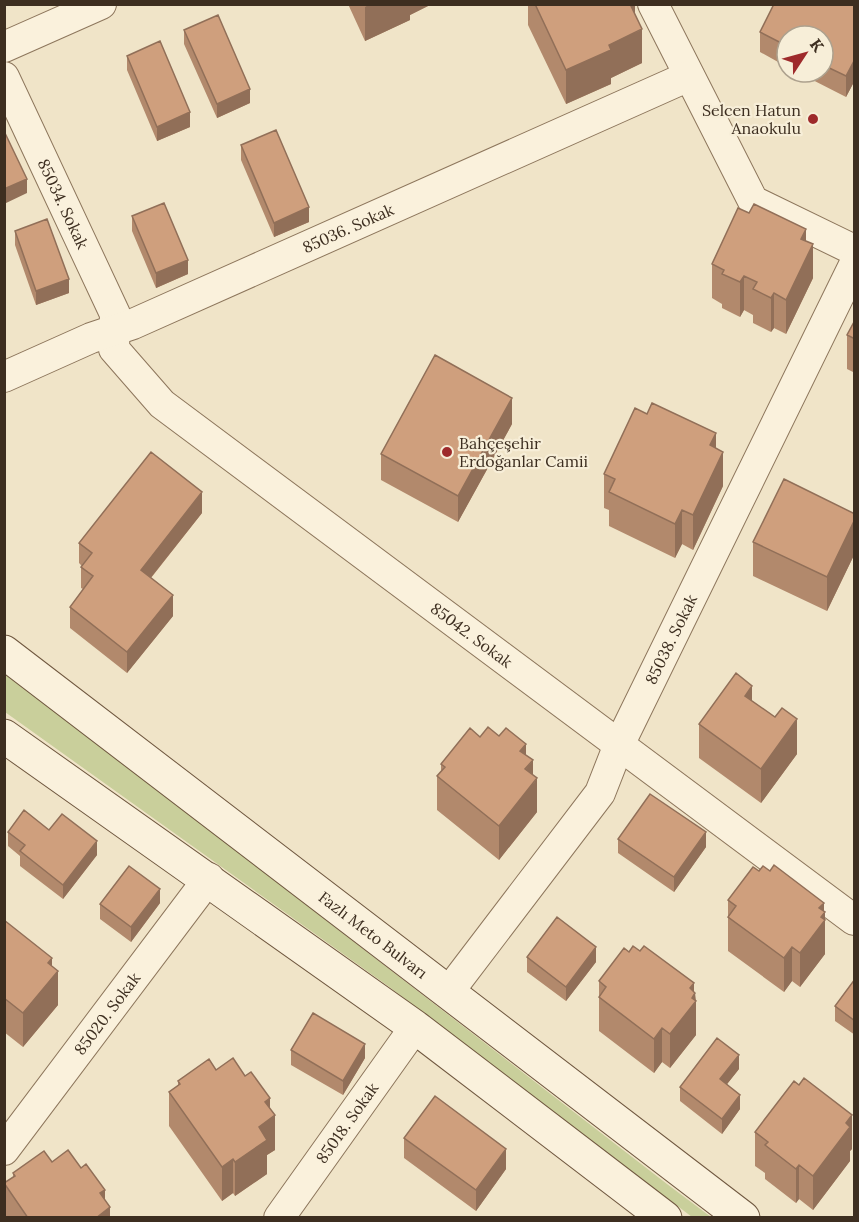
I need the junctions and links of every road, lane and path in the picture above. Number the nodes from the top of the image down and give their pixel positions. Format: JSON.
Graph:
{"nodes":[{"id":1,"x":100,"y":4,"type":"edge"},
{"id":2,"x":653,"y":4,"type":"edge"},
{"id":3,"x":4,"y":47,"type":"edge"},
{"id":4,"x":689,"y":75,"type":"junction"},
{"id":5,"x":4,"y":77,"type":"edge"},
{"id":6,"x":855,"y":250,"type":"edge"},
{"id":7,"x":855,"y":265,"type":"edge"},
{"id":8,"x":115,"y":331,"type":"junction"},
{"id":9,"x":4,"y":377,"type":"edge"},
{"id":10,"x":4,"y":652,"type":"edge"},
{"id":11,"x":7,"y":741,"type":"edge"},
{"id":12,"x":618,"y":747,"type":"junction"},
{"id":13,"x":209,"y":878,"type":"junction"},
{"id":14,"x":855,"y":920,"type":"edge"},
{"id":15,"x":450,"y":990,"type":"junction"},
{"id":16,"x":415,"y":1027,"type":"junction"},
{"id":17,"x":4,"y":1150,"type":"edge"},
{"id":18,"x":279,"y":1218,"type":"edge"},
{"id":19,"x":665,"y":1218,"type":"edge"},
{"id":20,"x":743,"y":1218,"type":"edge"}],
"edges":[{"from":1,"to":3,"type":"street"},
{"from":2,"to":4,"type":"street"},
{"from":4,"to":6,"type":"street"},
{"from":4,"to":8,"type":"street","name":"85036. Sokak"},
{"from":5,"to":8,"type":"street","name":"85034. Sokak"},
{"from":7,"to":12,"type":"street","name":"85038. Sokak"},
{"from":8,"to":9,"type":"street","name":"85036. Sokak"},
{"from":8,"to":12,"type":"street","name":"85042. Sokak"},
{"from":10,"to":15,"type":"main road","name":"Fazlı Meto Bulvarı"},
{"from":11,"to":13,"type":"main road"},
{"from":12,"to":14,"type":"street","name":"85042. Sokak"},
{"from":12,"to":15,"type":"street","name":"85038. Sokak"},
{"from":13,"to":16,"type":"main road"},
{"from":13,"to":17,"type":"street","name":"85020. Sokak"},
{"from":15,"to":20,"type":"main road","name":"Fazlı Meto Bulvarı"},
{"from":16,"to":18,"type":"street","name":"85018. Sokak"},
{"from":16,"to":19,"type":"main road"}]}
